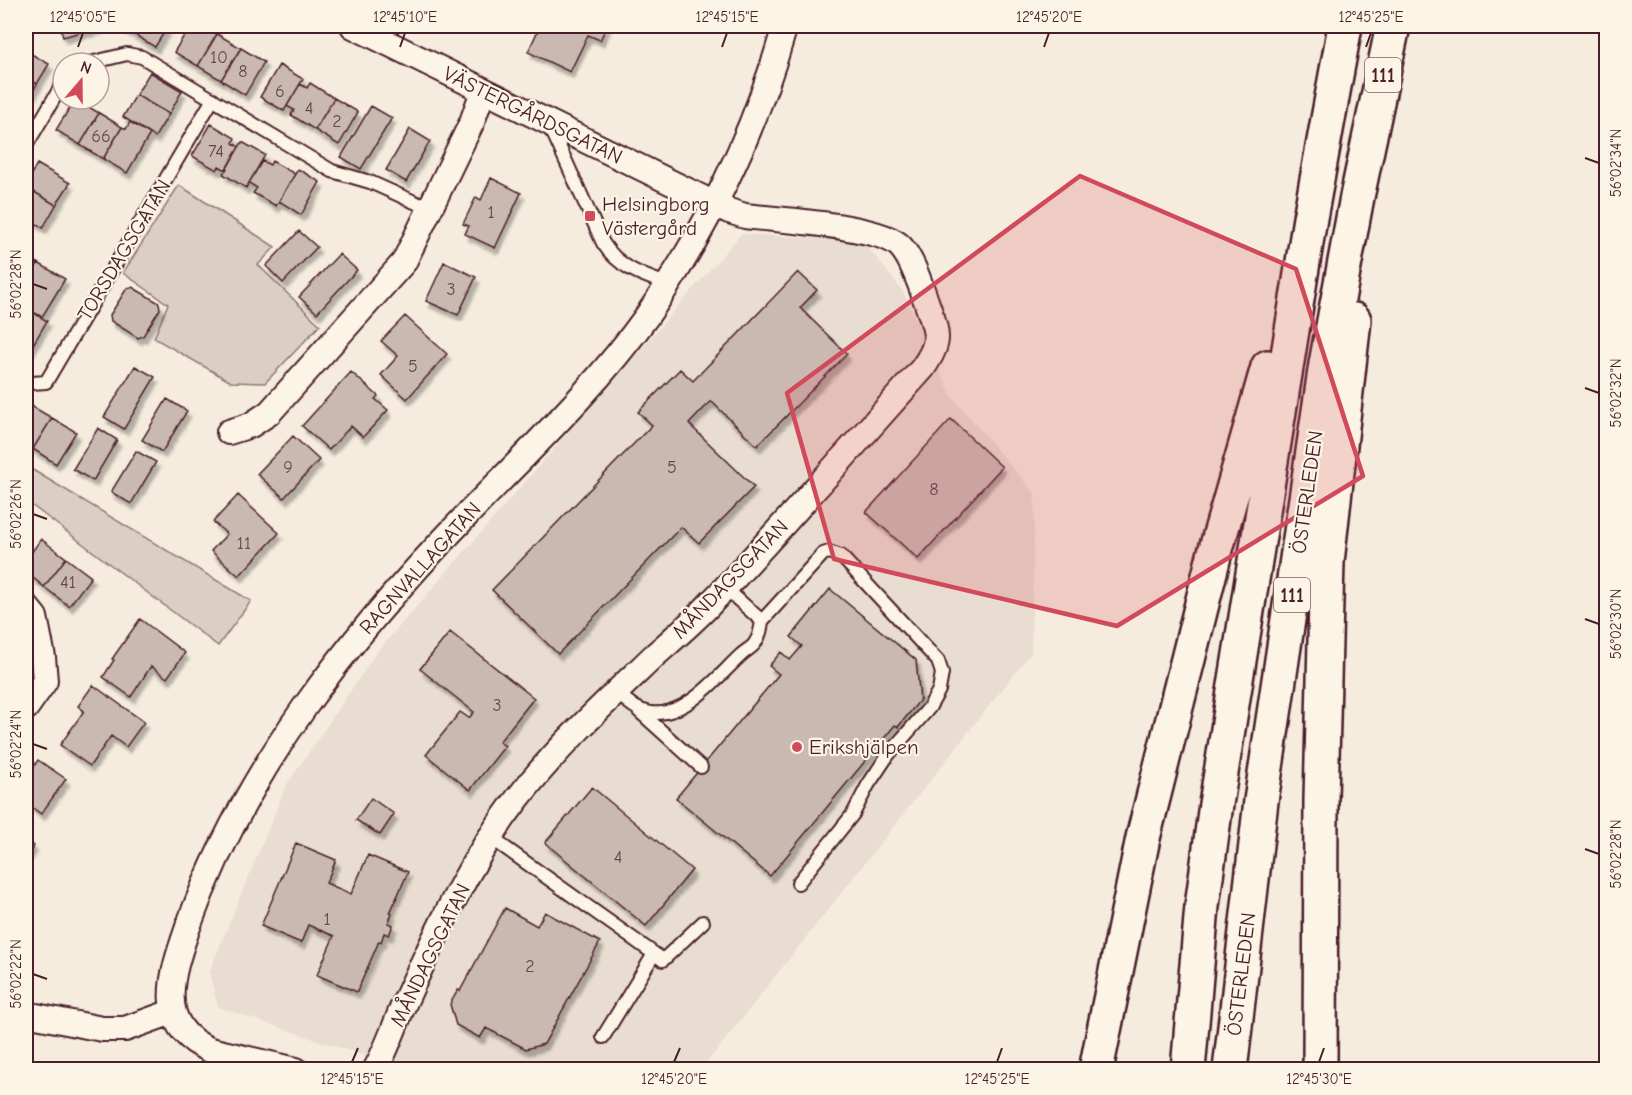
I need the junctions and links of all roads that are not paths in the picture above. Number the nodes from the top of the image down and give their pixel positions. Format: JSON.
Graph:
{"nodes":[{"id":1,"x":353,"y":26,"type":"edge"},
{"id":2,"x":785,"y":26,"type":"edge"},
{"id":3,"x":1345,"y":26,"type":"edge"},
{"id":4,"x":1393,"y":26,"type":"edge"},
{"id":5,"x":111,"y":58,"type":"edge"},
{"id":6,"x":483,"y":92,"type":"junction"},
{"id":7,"x":213,"y":99,"type":"junction"},
{"id":8,"x":51,"y":103,"type":"edge"},
{"id":9,"x":543,"y":120,"type":"junction"},
{"id":10,"x":1373,"y":124,"type":"junction"},
{"id":11,"x":26,"y":146,"type":"edge"},
{"id":12,"x":713,"y":204,"type":"junction"},
{"id":13,"x":430,"y":209,"type":"junction"},
{"id":14,"x":1310,"y":218,"type":"junction"},
{"id":15,"x":667,"y":284,"type":"junction"},
{"id":16,"x":26,"y":380,"type":"edge"},
{"id":17,"x":229,"y":432,"type":"dead end"},
{"id":18,"x":725,"y":588,"type":"junction"},
{"id":19,"x":26,"y":606,"type":"edge"},
{"id":20,"x":762,"y":621,"type":"junction"},
{"id":21,"x":616,"y":692,"type":"junction"},
{"id":22,"x":26,"y":708,"type":"edge"},
{"id":23,"x":638,"y":710,"type":"junction"},
{"id":24,"x":701,"y":767,"type":"dead end"},
{"id":25,"x":490,"y":837,"type":"junction"},
{"id":26,"x":798,"y":883,"type":"dead end"},
{"id":27,"x":703,"y":922,"type":"dead end"},
{"id":28,"x":654,"y":954,"type":"junction"},
{"id":29,"x":172,"y":1012,"type":"junction"},
{"id":30,"x":26,"y":1014,"type":"edge"},
{"id":31,"x":603,"y":1037,"type":"dead end"},
{"id":32,"x":296,"y":1070,"type":"edge"},
{"id":33,"x":375,"y":1070,"type":"edge"},
{"id":34,"x":1096,"y":1070,"type":"edge"},
{"id":35,"x":1188,"y":1070,"type":"edge"},
{"id":36,"x":1230,"y":1070,"type":"edge"},
{"id":37,"x":1320,"y":1070,"type":"edge"}],
"edges":[{"from":1,"to":6,"type":"street","name":"VÄSTERGÅRDSGATAN"},
{"from":2,"to":12,"type":"street","name":"RAGNVALLAGATAN"},
{"from":3,"to":14,"type":"main road","name":"ÖSTERLEDEN","number":"111"},
{"from":4,"to":10,"type":"main road","name":"ÖSTERLEDEN","number":"111"},
{"from":5,"to":7,"type":"lane"},
{"from":6,"to":9,"type":"street","name":"VÄSTERGÅRDSGATAN"},
{"from":6,"to":13,"type":"street"},
{"from":7,"to":13,"type":"lane"},
{"from":7,"to":16,"type":"lane","name":"TORSDAGSGATAN"},
{"from":8,"to":11,"type":"lane"},
{"from":9,"to":12,"type":"street","name":"VÄSTERGÅRDSGATAN"},
{"from":9,"to":15,"type":"lane"},
{"from":10,"to":36,"type":"main road","name":"ÖSTERLEDEN","number":"111"},
{"from":10,"to":37,"type":"main road"},
{"from":12,"to":15,"type":"street","name":"RAGNVALLAGATAN"},
{"from":12,"to":18,"type":"street","name":"MÅNDAGSGATAN"},
{"from":13,"to":17,"type":"street"},
{"from":14,"to":34,"type":"main road"},
{"from":14,"to":35,"type":"main road","name":"ÖSTERLEDEN","number":"111"},
{"from":15,"to":29,"type":"street","name":"RAGNVALLAGATAN"},
{"from":18,"to":20,"type":"lane"},
{"from":18,"to":21,"type":"street","name":"MÅNDAGSGATAN"},
{"from":19,"to":22,"type":"street"},
{"from":20,"to":23,"type":"lane"},
{"from":20,"to":26,"type":"lane"},
{"from":21,"to":23,"type":"lane"},
{"from":21,"to":25,"type":"street","name":"MÅNDAGSGATAN"},
{"from":23,"to":24,"type":"lane"},
{"from":25,"to":28,"type":"lane"},
{"from":25,"to":33,"type":"street","name":"MÅNDAGSGATAN"},
{"from":27,"to":28,"type":"lane"},
{"from":28,"to":31,"type":"lane"},
{"from":29,"to":30,"type":"street"},
{"from":29,"to":32,"type":"street"}]}
